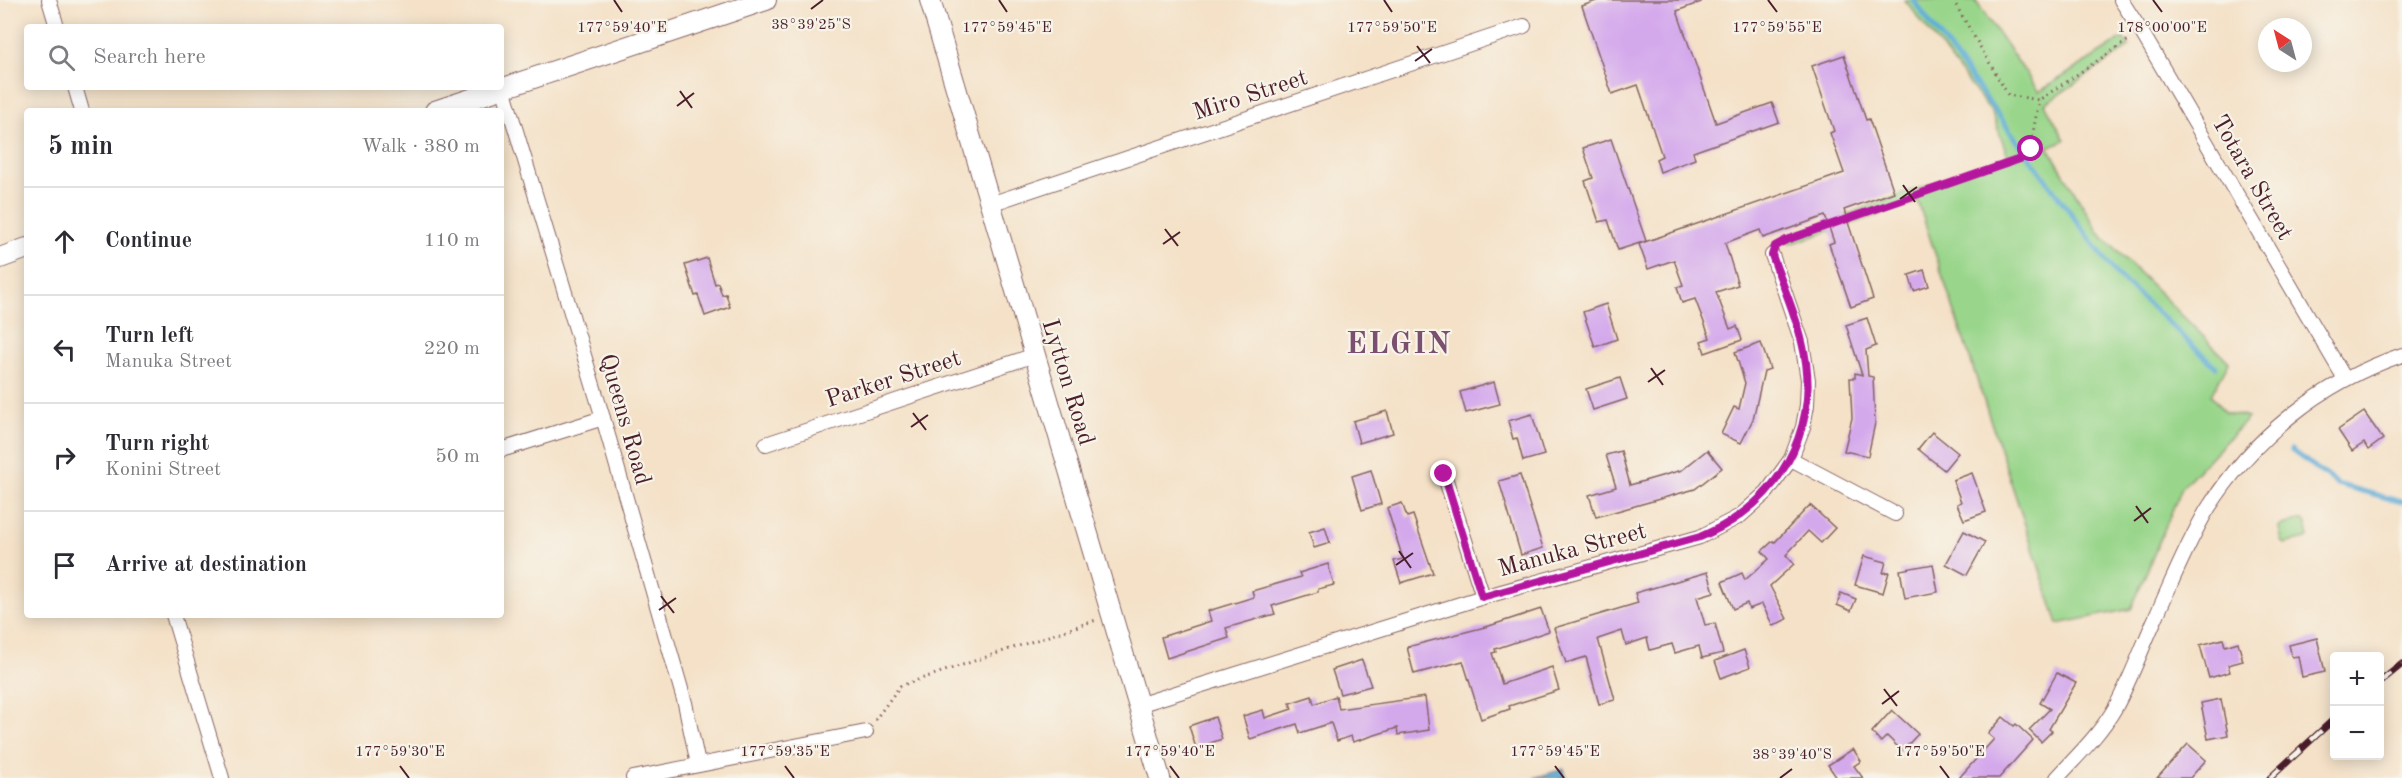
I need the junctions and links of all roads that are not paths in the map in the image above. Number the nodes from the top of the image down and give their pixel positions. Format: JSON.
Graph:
{"nodes":[{"id":1,"x":50,"y":0,"type":"edge"},
{"id":2,"x":766,"y":0,"type":"edge"},
{"id":3,"x":930,"y":0,"type":"edge"},
{"id":4,"x":2121,"y":0,"type":"edge"},
{"id":5,"x":56,"y":24,"type":"edge"},
{"id":6,"x":1524,"y":26,"type":"dead end"},
{"id":7,"x":504,"y":88,"type":"edge"},
{"id":8,"x":76,"y":90,"type":"edge"},
{"id":9,"x":497,"y":90,"type":"edge"},
{"id":10,"x":504,"y":90,"type":"edge"},
{"id":11,"x":81,"y":108,"type":"edge"},
{"id":12,"x":444,"y":108,"type":"edge"},
{"id":13,"x":990,"y":204,"type":"junction"},
{"id":14,"x":24,"y":250,"type":"edge"},
{"id":15,"x":1772,"y":255,"type":"road end"},
{"id":16,"x":0,"y":258,"type":"edge"},
{"id":17,"x":1035,"y":355,"type":"junction"},
{"id":18,"x":2402,"y":355,"type":"edge"},
{"id":19,"x":2345,"y":378,"type":"junction"},
{"id":20,"x":603,"y":418,"type":"junction"},
{"id":21,"x":766,"y":444,"type":"dead end"},
{"id":22,"x":504,"y":449,"type":"edge"},
{"id":23,"x":1791,"y":459,"type":"junction"},
{"id":24,"x":1444,"y":474,"type":"dead end"},
{"id":25,"x":1895,"y":514,"type":"dead end"},
{"id":26,"x":1482,"y":597,"type":"junction"},
{"id":27,"x":174,"y":618,"type":"edge"},
{"id":28,"x":1138,"y":705,"type":"junction"},
{"id":29,"x":866,"y":732,"type":"road end"},
{"id":30,"x":698,"y":764,"type":"junction"},
{"id":31,"x":222,"y":778,"type":"edge"},
{"id":32,"x":633,"y":778,"type":"edge"},
{"id":33,"x":1160,"y":778,"type":"edge"},
{"id":34,"x":2057,"y":778,"type":"edge"}],
"edges":[{"from":1,"to":5,"type":"street"},
{"from":2,"to":7,"type":"main road"},
{"from":3,"to":13,"type":"main road","name":"Lytton Road"},
{"from":4,"to":19,"type":"street","name":"Totara Street"},
{"from":6,"to":13,"type":"street","name":"Miro Street"},
{"from":8,"to":11,"type":"street"},
{"from":9,"to":12,"type":"main road"},
{"from":10,"to":20,"type":"street","name":"Queens Road"},
{"from":13,"to":17,"type":"main road","name":"Lytton Road"},
{"from":14,"to":16,"type":"main road"},
{"from":15,"to":23,"type":"street","name":"Manuka Street"},
{"from":17,"to":21,"type":"street","name":"Parker Street"},
{"from":17,"to":28,"type":"main road","name":"Lytton Road"},
{"from":18,"to":19,"type":"street"},
{"from":19,"to":34,"type":"street"},
{"from":20,"to":22,"type":"street"},
{"from":20,"to":30,"type":"street","name":"Queens Road"},
{"from":23,"to":25,"type":"street"},
{"from":23,"to":26,"type":"street","name":"Manuka Street"},
{"from":24,"to":26,"type":"street"},
{"from":26,"to":28,"type":"street","name":"Manuka Street"},
{"from":27,"to":31,"type":"street"},
{"from":28,"to":33,"type":"main road","name":"Lytton Road"},
{"from":29,"to":30,"type":"street"},
{"from":30,"to":32,"type":"street"}]}
